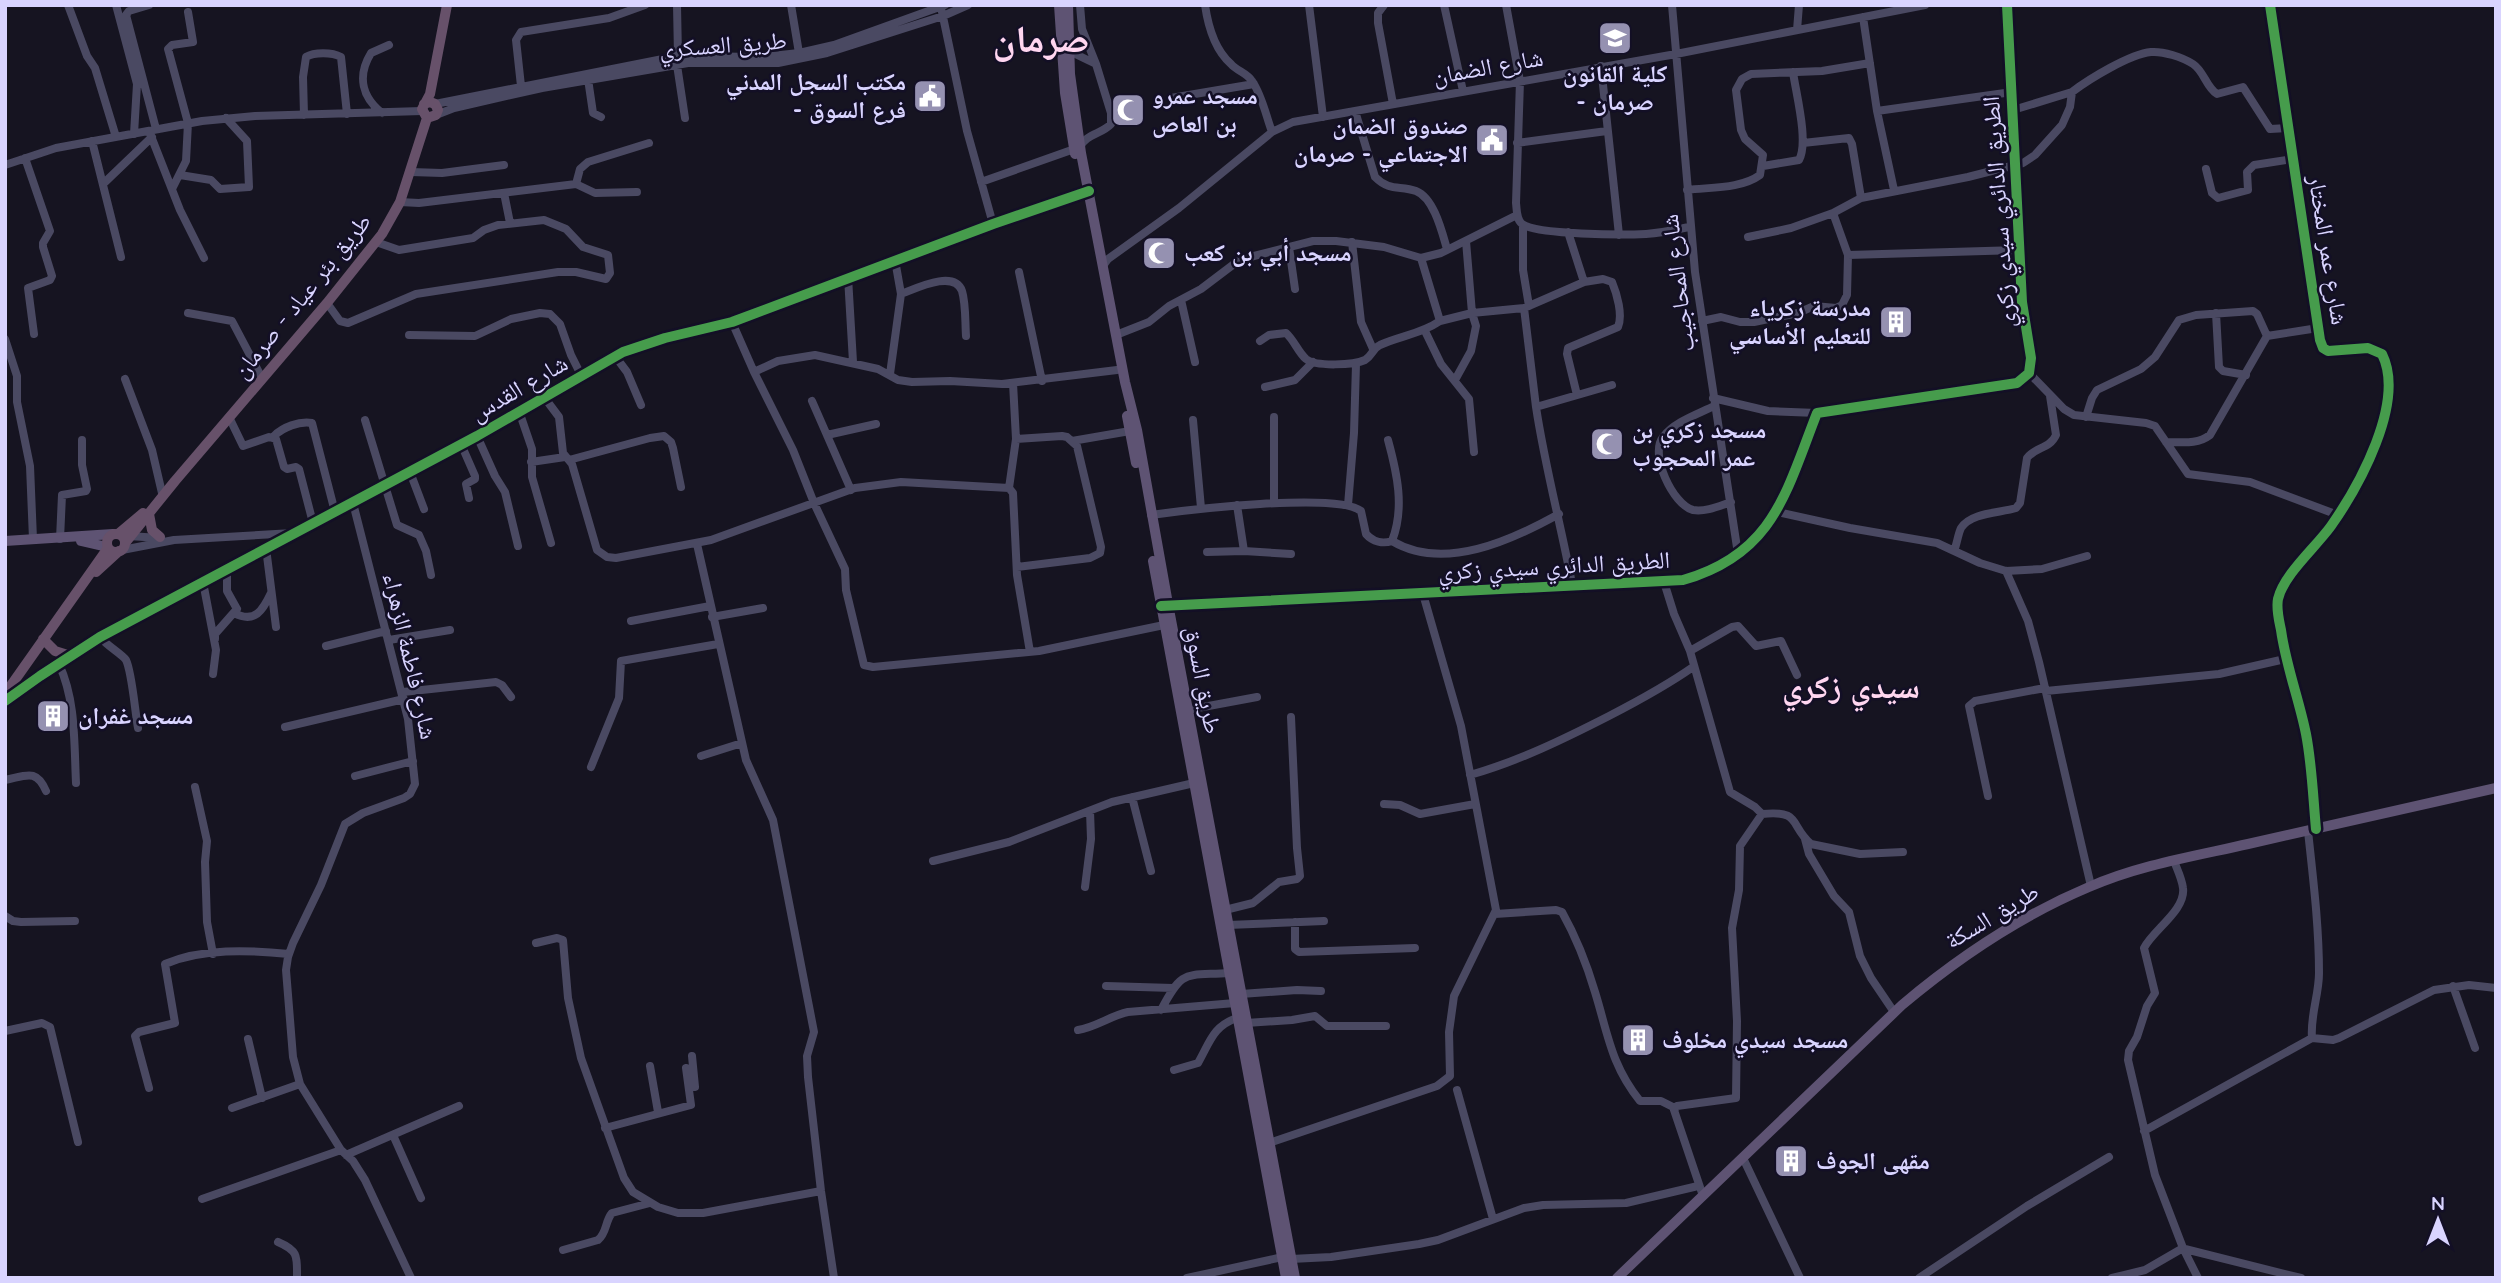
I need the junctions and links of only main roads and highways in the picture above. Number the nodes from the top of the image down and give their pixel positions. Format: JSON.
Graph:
{"nodes":[{"id":1,"x":447,"y":5,"type":"edge"},
{"id":2,"x":454,"y":5,"type":"edge"},
{"id":3,"x":1068,"y":5,"type":"edge"},
{"id":4,"x":1058,"y":8,"type":"edge"},
{"id":5,"x":429,"y":110,"type":"junction"},
{"id":6,"x":1077,"y":148,"type":"junction"},
{"id":7,"x":1086,"y":192,"type":"junction"},
{"id":8,"x":175,"y":481,"type":"junction"},
{"id":9,"x":149,"y":514,"type":"junction"},
{"id":10,"x":160,"y":537,"type":"road end"},
{"id":11,"x":65,"y":539,"type":"junction"},
{"id":12,"x":122,"y":540,"type":"junction"},
{"id":13,"x":5,"y":541,"type":"edge"},
{"id":14,"x":108,"y":547,"type":"junction"},
{"id":15,"x":75,"y":595,"type":"junction"},
{"id":16,"x":1164,"y":605,"type":"junction"},
{"id":17,"x":43,"y":639,"type":"junction"},
{"id":18,"x":71,"y":656,"type":"road end"},
{"id":19,"x":6,"y":689,"type":"edge"},
{"id":20,"x":2496,"y":788,"type":"edge"},
{"id":21,"x":1238,"y":999,"type":"junction"},
{"id":22,"x":1242,"y":1021,"type":"junction"},
{"id":23,"x":1288,"y":1257,"type":"junction"},
{"id":24,"x":1286,"y":1278,"type":"edge"},
{"id":25,"x":1294,"y":1278,"type":"edge"},
{"id":26,"x":1617,"y":1278,"type":"edge"}],
"edges":[{"from":1,"to":5,"type":"highway","name":"طريق بئر عياد - صرمان"},
{"from":2,"to":5,"type":"highway","name":"طريق بئر عياد - صرمان"},
{"from":3,"to":6,"type":"main road","name":"طريق السوق"},
{"from":4,"to":6,"type":"main road","name":"طريق السوق"},
{"from":5,"to":8,"type":"highway","name":"طريق بئر عياد - صرمان"},
{"from":6,"to":7,"type":"main road","name":"طريق السوق"},
{"from":7,"to":16,"type":"main road","name":"طريق السوق"},
{"from":7,"to":16,"type":"main road","name":"طريق السوق"},
{"from":8,"to":9,"type":"highway","name":"طريق بئر عياد - صرمان"},
{"from":8,"to":12,"type":"highway","name":"طريق بئر عياد - صرمان"},
{"from":9,"to":10,"type":"highway"},
{"from":9,"to":12,"type":"highway","name":"طريق بئر عياد - صرمان"},
{"from":11,"to":12,"type":"main road"},
{"from":11,"to":13,"type":"main road"},
{"from":11,"to":14,"type":"main road"},
{"from":12,"to":14,"type":"highway"},
{"from":12,"to":15,"type":"highway"},
{"from":14,"to":15,"type":"highway"},
{"from":15,"to":17,"type":"highway"},
{"from":16,"to":21,"type":"main road","name":"طريق السوق"},
{"from":16,"to":21,"type":"main road","name":"طريق السوق"},
{"from":17,"to":18,"type":"highway"},
{"from":17,"to":19,"type":"highway"},
{"from":20,"to":26,"type":"main road","name":"طريق السكة"},
{"from":21,"to":22,"type":"main road","name":"طريق السوق"},
{"from":22,"to":23,"type":"main road","name":"طريق السوق"},
{"from":22,"to":23,"type":"main road","name":"طريق السوق"},
{"from":23,"to":24,"type":"main road","name":"طريق السوق"},
{"from":23,"to":25,"type":"main road","name":"طريق السوق"}]}
